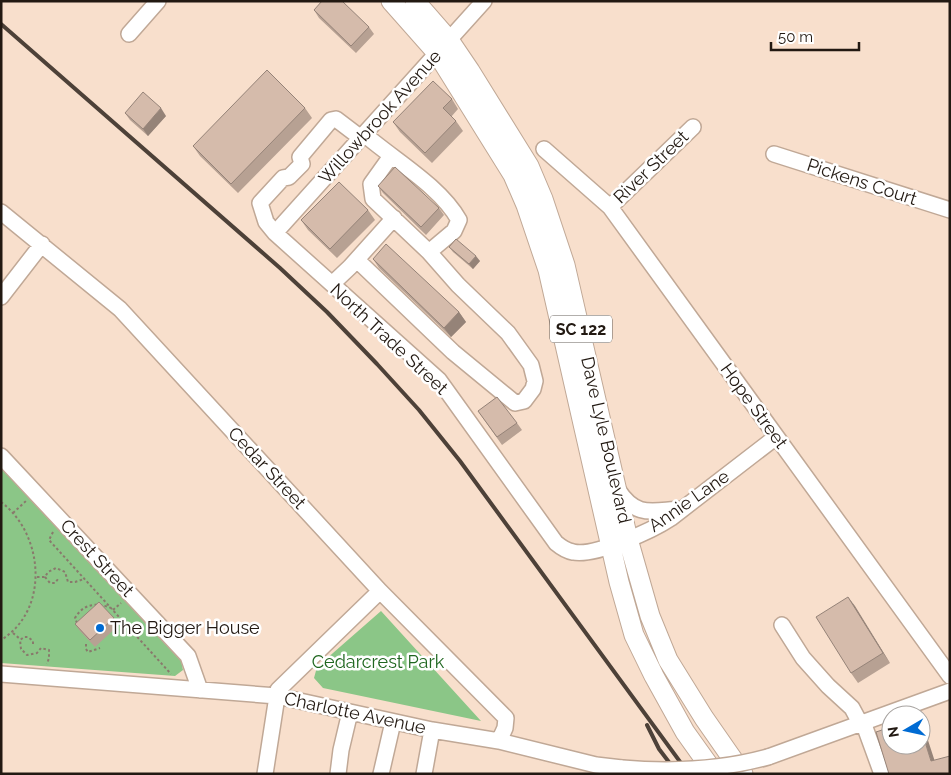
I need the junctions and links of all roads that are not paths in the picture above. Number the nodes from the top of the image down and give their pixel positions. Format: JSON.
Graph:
{"nodes":[{"id":1,"x":158,"y":1,"type":"edge"},
{"id":2,"x":391,"y":1,"type":"edge"},
{"id":3,"x":415,"y":1,"type":"edge"},
{"id":4,"x":484,"y":1,"type":"edge"},
{"id":5,"x":129,"y":34,"type":"dead end"},
{"id":6,"x":443,"y":47,"type":"junction"},
{"id":7,"x":693,"y":127,"type":"dead end"},
{"id":8,"x":362,"y":136,"type":"junction"},
{"id":9,"x":544,"y":149,"type":"dead end"},
{"id":10,"x":774,"y":154,"type":"dead end"},
{"id":11,"x":391,"y":156,"type":"junction"},
{"id":12,"x":294,"y":172,"type":"junction"},
{"id":13,"x":315,"y":189,"type":"junction"},
{"id":14,"x":610,"y":207,"type":"junction"},
{"id":15,"x":950,"y":210,"type":"edge"},
{"id":16,"x":1,"y":212,"type":"edge"},
{"id":17,"x":394,"y":218,"type":"junction"},
{"id":18,"x":275,"y":233,"type":"junction"},
{"id":19,"x":42,"y":244,"type":"junction"},
{"id":20,"x":429,"y":252,"type":"junction"},
{"id":21,"x":357,"y":260,"type":"junction"},
{"id":22,"x":332,"y":284,"type":"junction"},
{"id":23,"x":1,"y":297,"type":"edge"},
{"id":24,"x":776,"y":437,"type":"junction"},
{"id":25,"x":1,"y":456,"type":"edge"},
{"id":26,"x":617,"y":488,"type":"junction"},
{"id":27,"x":682,"y":509,"type":"junction"},
{"id":28,"x":545,"y":528,"type":"joint"},
{"id":29,"x":620,"y":543,"type":"junction"},
{"id":30,"x":380,"y":591,"type":"junction"},
{"id":31,"x":782,"y":625,"type":"dead end"},
{"id":32,"x":1,"y":674,"type":"edge"},
{"id":33,"x":950,"y":676,"type":"edge"},
{"id":34,"x":200,"y":690,"type":"junction"},
{"id":35,"x":950,"y":691,"type":"edge"},
{"id":36,"x":277,"y":696,"type":"junction"},
{"id":37,"x":350,"y":712,"type":"junction"},
{"id":38,"x":393,"y":722,"type":"junction"},
{"id":39,"x":862,"y":722,"type":"junction"},
{"id":40,"x":432,"y":730,"type":"junction"},
{"id":41,"x":499,"y":741,"type":"junction"},
{"id":42,"x":598,"y":770,"type":"edge"},
{"id":43,"x":710,"y":771,"type":"edge"},
{"id":44,"x":265,"y":774,"type":"edge"},
{"id":45,"x":338,"y":774,"type":"edge"},
{"id":46,"x":381,"y":774,"type":"edge"},
{"id":47,"x":424,"y":774,"type":"edge"},
{"id":48,"x":743,"y":774,"type":"edge"},
{"id":49,"x":882,"y":774,"type":"edge"}],
"edges":[{"from":1,"to":5,"type":"street"},
{"from":2,"to":6,"type":"main road","name":"Dave Lyle Boulevard","number":"SC 122"},
{"from":3,"to":6,"type":"main road","name":"Dave Lyle Boulevard","number":"SC 122"},
{"from":4,"to":6,"type":"street","name":"Willowbrook Avenue"},
{"from":6,"to":8,"type":"street","name":"Willowbrook Avenue"},
{"from":6,"to":26,"type":"main road","name":"Dave Lyle Boulevard","number":"SC 122"},
{"from":6,"to":29,"type":"main road","name":"Dave Lyle Boulevard","number":"SC 122"},
{"from":7,"to":14,"type":"street","name":"River Street"},
{"from":8,"to":11,"type":"street"},
{"from":8,"to":12,"type":"street"},
{"from":8,"to":13,"type":"street","name":"Willowbrook Avenue"},
{"from":9,"to":14,"type":"street","name":"Hope Street"},
{"from":10,"to":15,"type":"street","name":"Pickens Court"},
{"from":11,"to":17,"type":"street"},
{"from":11,"to":20,"type":"street"},
{"from":12,"to":13,"type":"street"},
{"from":12,"to":18,"type":"street","name":"North Trade Street"},
{"from":13,"to":18,"type":"street","name":"Willowbrook Avenue"},
{"from":14,"to":24,"type":"street","name":"Hope Street"},
{"from":16,"to":19,"type":"street","name":"Cedar Street"},
{"from":17,"to":20,"type":"street"},
{"from":17,"to":21,"type":"street"},
{"from":18,"to":22,"type":"street","name":"North Trade Street"},
{"from":19,"to":23,"type":"street"},
{"from":19,"to":30,"type":"street","name":"Cedar Street"},
{"from":20,"to":21,"type":"street"},
{"from":21,"to":22,"type":"street"},
{"from":22,"to":28,"type":"street","name":"North Trade Street"},
{"from":24,"to":27,"type":"street","name":"Annie Lane"},
{"from":24,"to":33,"type":"street","name":"Hope Street"},
{"from":25,"to":34,"type":"street","name":"Crest Street"},
{"from":26,"to":27,"type":"street"},
{"from":26,"to":29,"type":"main road","name":"Dave Lyle Boulevard","number":"SC 122"},
{"from":27,"to":29,"type":"street","name":"Annie Lane"},
{"from":28,"to":29,"type":"street","name":"Annie Lane"},
{"from":29,"to":43,"type":"main road","name":"Dave Lyle Boulevard","number":"SC 122"},
{"from":29,"to":48,"type":"main road","name":"Dave Lyle Boulevard","number":"SC 122"},
{"from":30,"to":36,"type":"street"},
{"from":30,"to":41,"type":"street","name":"Cedar Street"},
{"from":31,"to":39,"type":"street"},
{"from":32,"to":34,"type":"street","name":"Charlotte Avenue"},
{"from":34,"to":36,"type":"street","name":"Charlotte Avenue"},
{"from":35,"to":39,"type":"street","name":"Charlotte Avenue"},
{"from":36,"to":37,"type":"street","name":"Charlotte Avenue"},
{"from":36,"to":44,"type":"street"},
{"from":37,"to":38,"type":"street","name":"Charlotte Avenue"},
{"from":37,"to":45,"type":"street"},
{"from":38,"to":40,"type":"street","name":"Charlotte Avenue"},
{"from":38,"to":46,"type":"street"},
{"from":39,"to":43,"type":"street","name":"Charlotte Avenue","bridge":true},
{"from":39,"to":49,"type":"street"},
{"from":40,"to":41,"type":"street","name":"Charlotte Avenue"},
{"from":40,"to":47,"type":"street"},
{"from":41,"to":42,"type":"street","name":"Charlotte Avenue"},
{"from":42,"to":43,"type":"street","name":"Charlotte Avenue","bridge":true}]}
